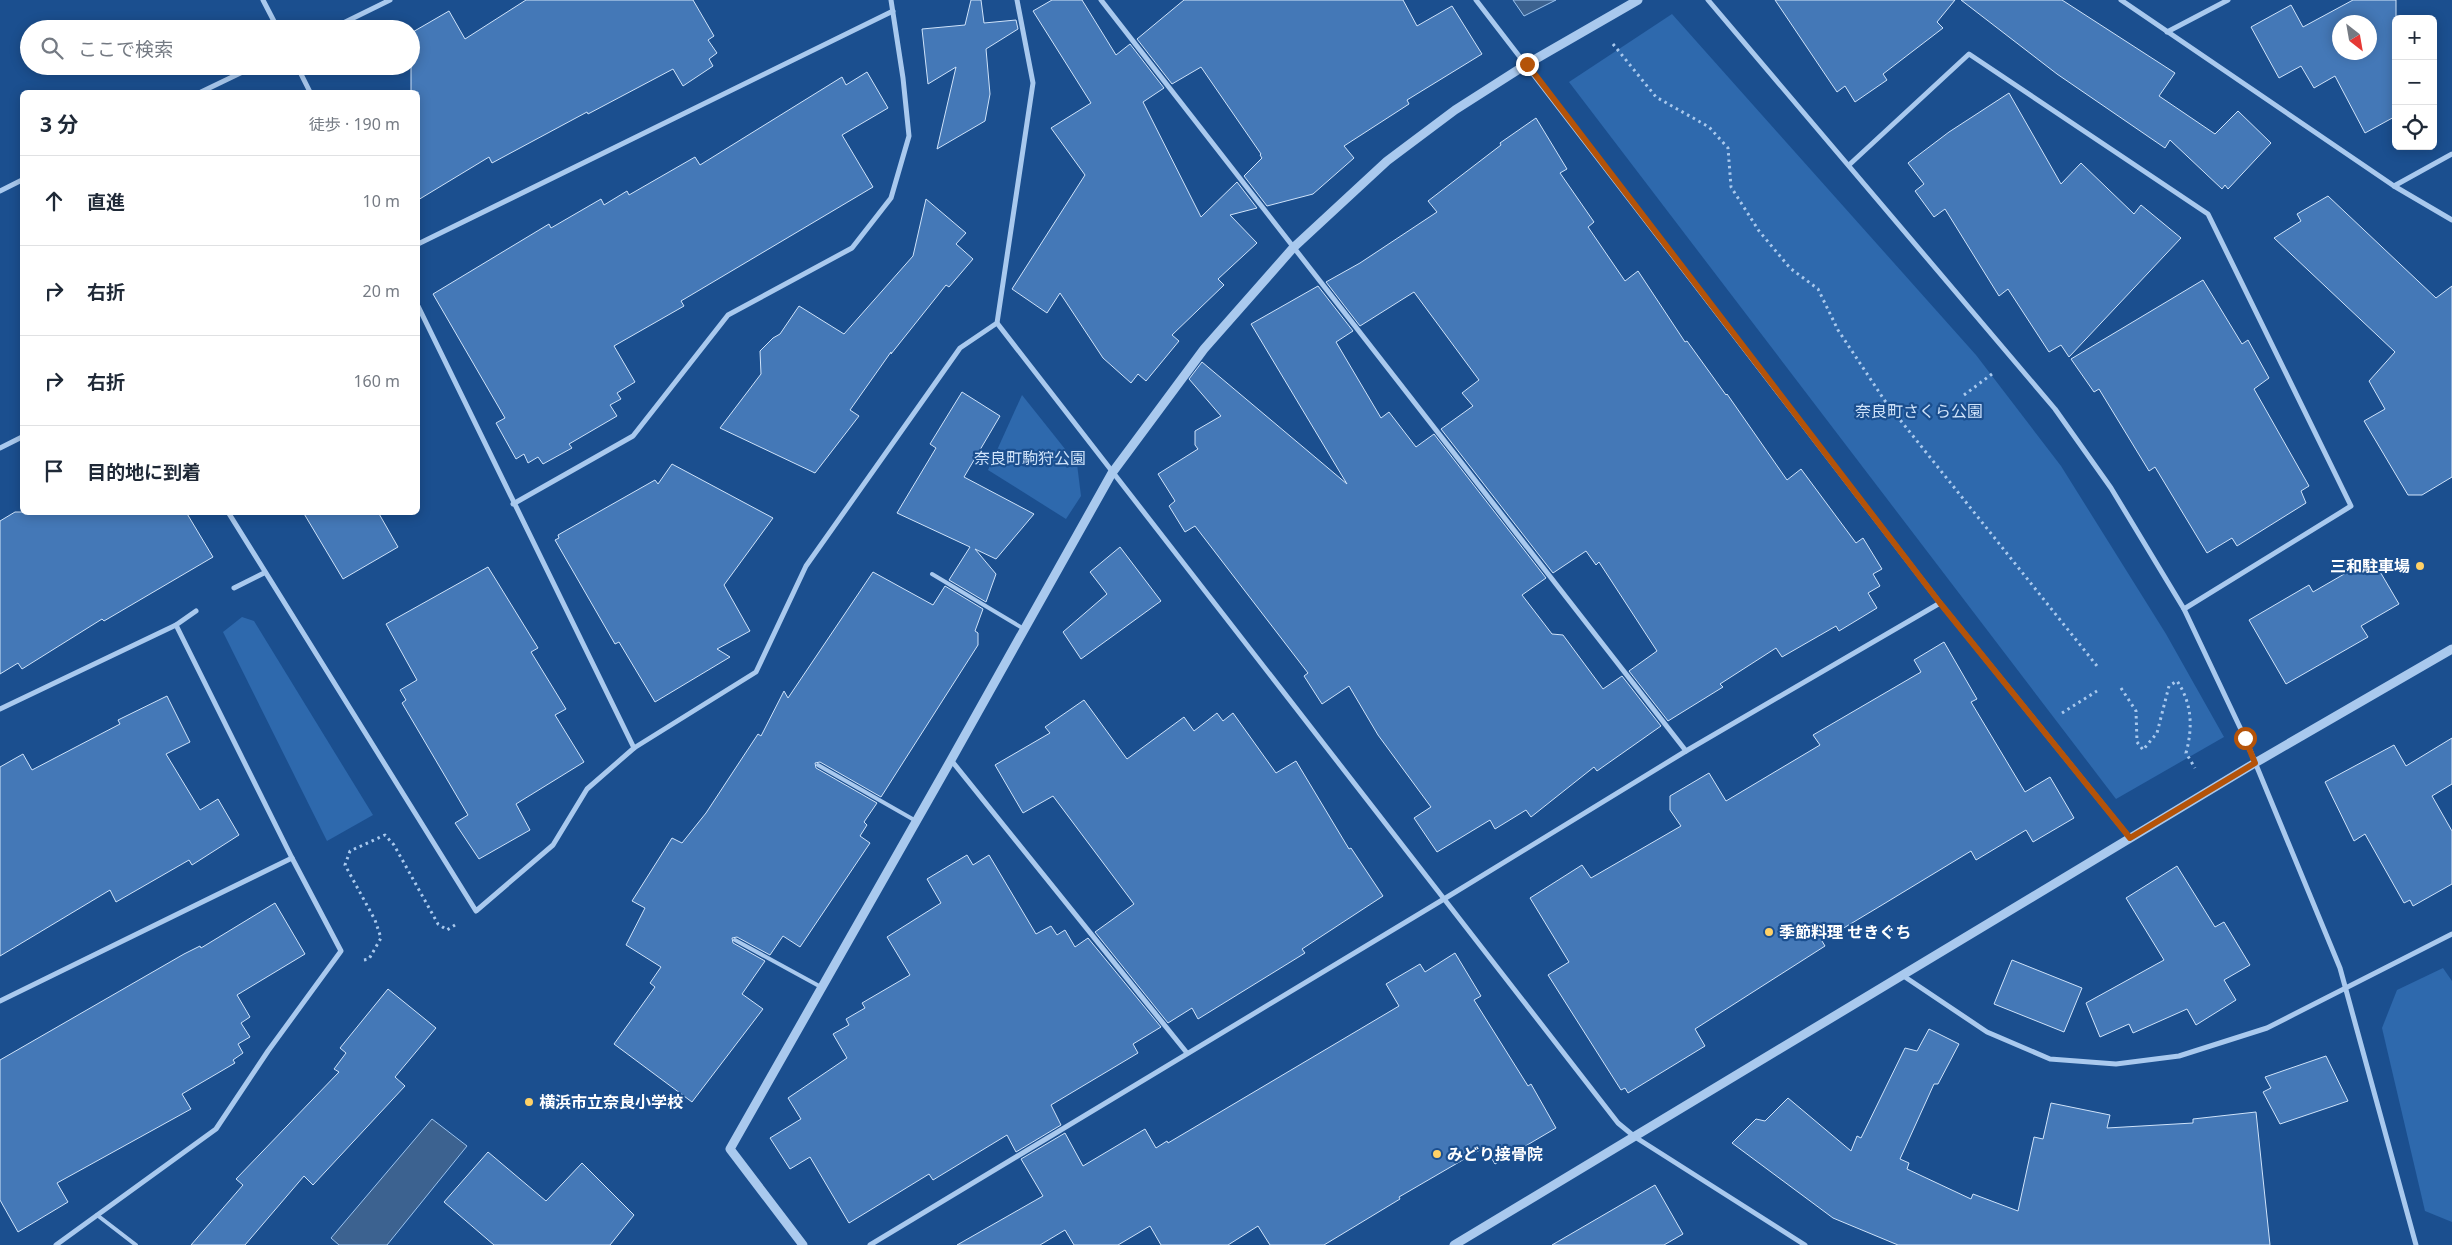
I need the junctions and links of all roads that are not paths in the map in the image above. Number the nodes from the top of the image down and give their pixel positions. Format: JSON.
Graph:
{"nodes":[{"id":1,"x":263,"y":0,"type":"edge"},
{"id":2,"x":390,"y":0,"type":"edge"},
{"id":3,"x":891,"y":0,"type":"edge"},
{"id":4,"x":1017,"y":0,"type":"edge"},
{"id":5,"x":1101,"y":0,"type":"edge"},
{"id":6,"x":1476,"y":0,"type":"edge"},
{"id":7,"x":1638,"y":0,"type":"edge"},
{"id":8,"x":1708,"y":0,"type":"edge"},
{"id":9,"x":2121,"y":0,"type":"edge"},
{"id":10,"x":2228,"y":0,"type":"edge"},
{"id":11,"x":893,"y":11,"type":"junction"},
{"id":12,"x":273,"y":20,"type":"edge"},
{"id":13,"x":349,"y":20,"type":"edge"},
{"id":14,"x":2167,"y":32,"type":"junction"},
{"id":15,"x":1527,"y":64,"type":"junction"},
{"id":16,"x":237,"y":75,"type":"edge"},
{"id":17,"x":302,"y":75,"type":"edge"},
{"id":18,"x":206,"y":90,"type":"edge"},
{"id":19,"x":309,"y":90,"type":"edge"},
{"id":20,"x":2452,"y":154,"type":"edge"},
{"id":21,"x":1849,"y":164,"type":"junction"},
{"id":22,"x":20,"y":181,"type":"edge"},
{"id":23,"x":2394,"y":186,"type":"junction"},
{"id":24,"x":0,"y":191,"type":"edge"},
{"id":25,"x":2452,"y":220,"type":"edge"},
{"id":26,"x":420,"y":243,"type":"edge"},
{"id":27,"x":1293,"y":248,"type":"junction"},
{"id":28,"x":420,"y":310,"type":"edge"},
{"id":29,"x":997,"y":323,"type":"junction"},
{"id":30,"x":20,"y":438,"type":"edge"},
{"id":31,"x":0,"y":448,"type":"edge"},
{"id":32,"x":1112,"y":473,"type":"junction"},
{"id":33,"x":513,"y":504,"type":"junction"},
{"id":34,"x":230,"y":515,"type":"edge"},
{"id":35,"x":264,"y":573,"type":"junction"},
{"id":36,"x":932,"y":574,"type":"dead end"},
{"id":37,"x":234,"y":588,"type":"dead end"},
{"id":38,"x":1940,"y":603,"type":"junction"},
{"id":39,"x":2184,"y":609,"type":"junction"},
{"id":40,"x":196,"y":612,"type":"dead end"},
{"id":41,"x":176,"y":625,"type":"junction"},
{"id":42,"x":1024,"y":629,"type":"junction"},
{"id":43,"x":2452,"y":649,"type":"edge"},
{"id":44,"x":0,"y":708,"type":"edge"},
{"id":45,"x":634,"y":748,"type":"junction"},
{"id":46,"x":1686,"y":751,"type":"junction"},
{"id":47,"x":951,"y":760,"type":"junction"},
{"id":48,"x":2255,"y":763,"type":"junction"},
{"id":49,"x":818,"y":764,"type":"dead end"},
{"id":50,"x":917,"y":821,"type":"junction"},
{"id":51,"x":2130,"y":838,"type":"junction"},
{"id":52,"x":292,"y":858,"type":"junction"},
{"id":53,"x":1444,"y":899,"type":"junction"},
{"id":54,"x":2452,"y":934,"type":"edge"},
{"id":55,"x":735,"y":940,"type":"dead end"},
{"id":56,"x":1902,"y":975,"type":"junction"},
{"id":57,"x":2345,"y":987,"type":"junction"},
{"id":58,"x":822,"y":988,"type":"junction"},
{"id":59,"x":0,"y":1000,"type":"edge"},
{"id":60,"x":1187,"y":1053,"type":"junction"},
{"id":61,"x":1635,"y":1137,"type":"junction"},
{"id":62,"x":96,"y":1215,"type":"junction"},
{"id":63,"x":56,"y":1245,"type":"edge"},
{"id":64,"x":136,"y":1245,"type":"edge"},
{"id":65,"x":803,"y":1245,"type":"edge"},
{"id":66,"x":870,"y":1245,"type":"edge"},
{"id":67,"x":1454,"y":1245,"type":"edge"},
{"id":68,"x":1806,"y":1245,"type":"edge"},
{"id":69,"x":2416,"y":1245,"type":"edge"}],
"edges":[{"from":1,"to":12,"type":"street"},
{"from":2,"to":13,"type":"street"},
{"from":3,"to":11,"type":"street"},
{"from":4,"to":29,"type":"street"},
{"from":5,"to":27,"type":"street"},
{"from":6,"to":15,"type":"street"},
{"from":7,"to":15,"type":"street"},
{"from":8,"to":21,"type":"street"},
{"from":9,"to":14,"type":"street"},
{"from":10,"to":14,"type":"street"},
{"from":11,"to":26,"type":"street"},
{"from":11,"to":33,"type":"street"},
{"from":14,"to":23,"type":"street"},
{"from":15,"to":27,"type":"street"},
{"from":15,"to":38,"type":"street"},
{"from":16,"to":18,"type":"street"},
{"from":17,"to":19,"type":"street"},
{"from":20,"to":23,"type":"street"},
{"from":21,"to":39,"type":"street"},
{"from":21,"to":39,"type":"street"},
{"from":22,"to":24,"type":"street"},
{"from":23,"to":25,"type":"street"},
{"from":27,"to":32,"type":"street"},
{"from":27,"to":46,"type":"street"},
{"from":28,"to":33,"type":"street"},
{"from":29,"to":32,"type":"street"},
{"from":29,"to":45,"type":"street"},
{"from":30,"to":31,"type":"street"},
{"from":32,"to":42,"type":"street"},
{"from":32,"to":53,"type":"street"},
{"from":33,"to":45,"type":"street"},
{"from":34,"to":35,"type":"street"},
{"from":35,"to":37,"type":"street"},
{"from":35,"to":45,"type":"street"},
{"from":36,"to":42,"type":"lane"},
{"from":38,"to":46,"type":"street"},
{"from":38,"to":51,"type":"street"},
{"from":39,"to":48,"type":"street"},
{"from":40,"to":41,"type":"street"},
{"from":41,"to":44,"type":"street"},
{"from":41,"to":52,"type":"street"},
{"from":42,"to":47,"type":"street"},
{"from":43,"to":48,"type":"street"},
{"from":46,"to":53,"type":"street"},
{"from":47,"to":50,"type":"street"},
{"from":47,"to":60,"type":"street"},
{"from":48,"to":51,"type":"street"},
{"from":48,"to":57,"type":"street"},
{"from":49,"to":50,"type":"lane"},
{"from":50,"to":58,"type":"street"},
{"from":51,"to":56,"type":"street"},
{"from":52,"to":59,"type":"street"},
{"from":52,"to":62,"type":"street"},
{"from":53,"to":60,"type":"street"},
{"from":53,"to":61,"type":"street"},
{"from":54,"to":57,"type":"street"},
{"from":55,"to":58,"type":"lane"},
{"from":56,"to":57,"type":"street"},
{"from":56,"to":61,"type":"street"},
{"from":57,"to":69,"type":"street"},
{"from":58,"to":65,"type":"street"},
{"from":60,"to":66,"type":"street"},
{"from":61,"to":67,"type":"street"},
{"from":61,"to":68,"type":"street"},
{"from":62,"to":63,"type":"street"},
{"from":62,"to":64,"type":"lane"}]}
